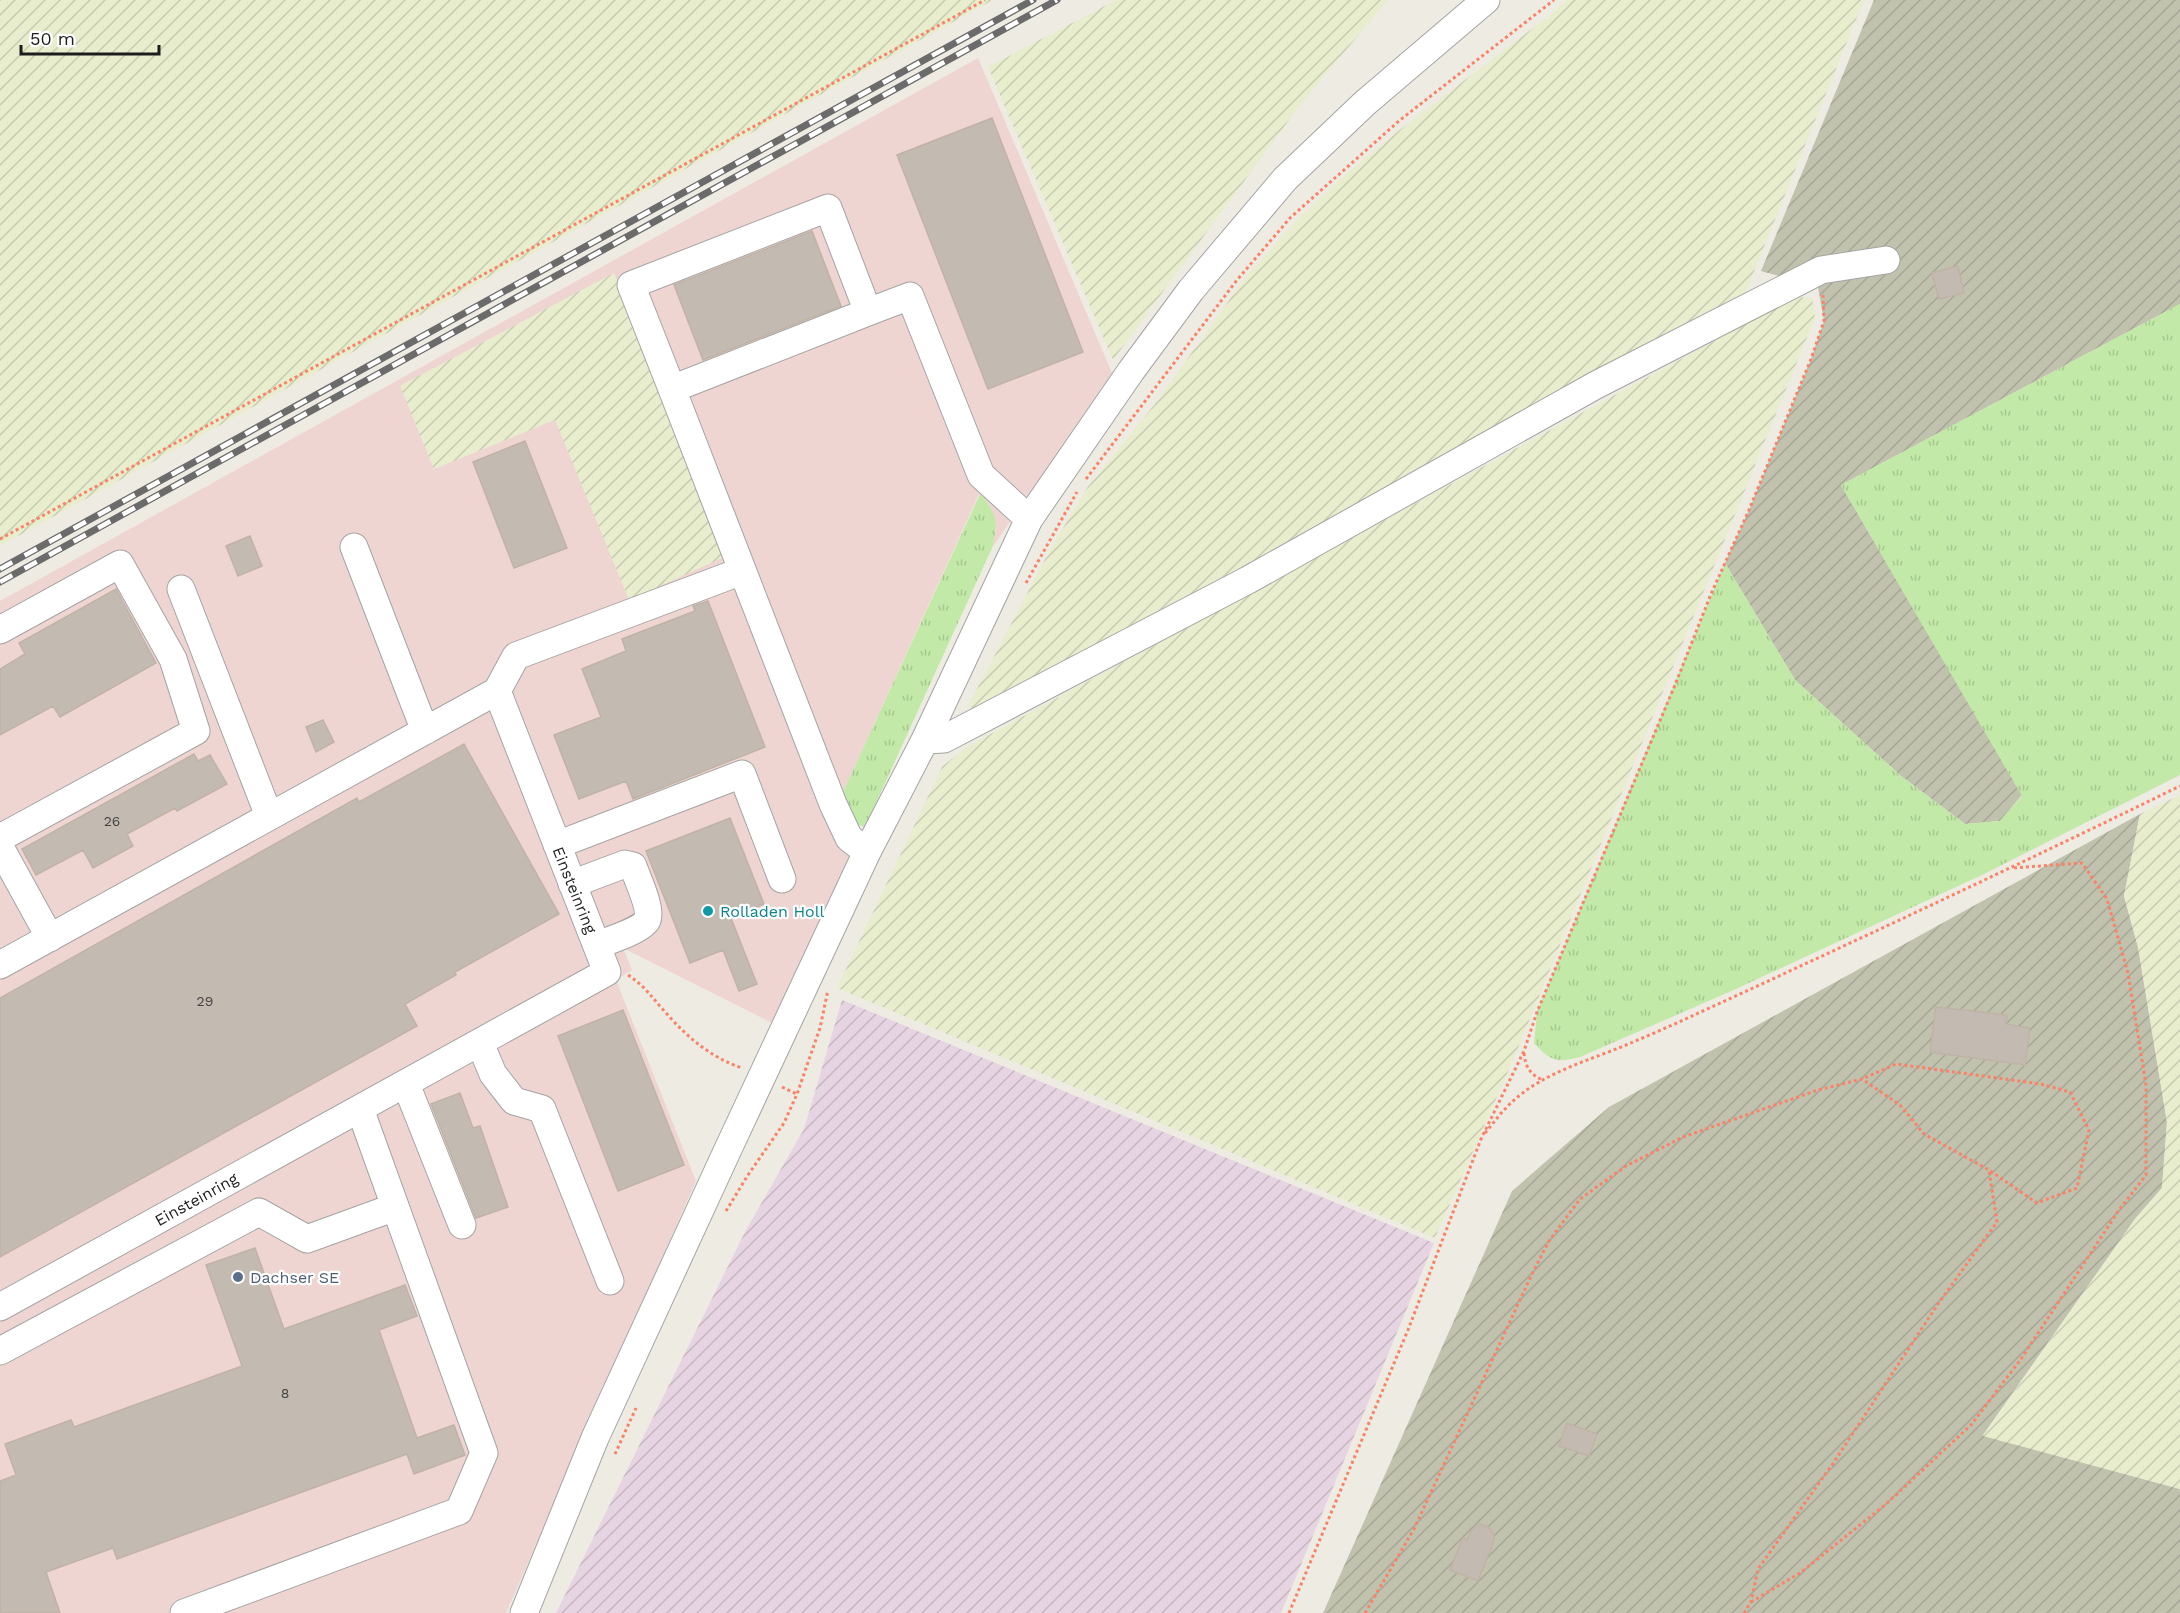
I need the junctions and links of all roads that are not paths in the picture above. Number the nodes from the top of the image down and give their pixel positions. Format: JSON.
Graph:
{"nodes":[{"id":1,"x":1486,"y":0,"type":"edge"},
{"id":2,"x":1886,"y":260,"type":"dead end"},
{"id":3,"x":868,"y":312,"type":"junction"},
{"id":4,"x":672,"y":389,"type":"junction"},
{"id":5,"x":1029,"y":519,"type":"junction"},
{"id":6,"x":354,"y":547,"type":"dead end"},
{"id":7,"x":742,"y":570,"type":"junction"},
{"id":8,"x":181,"y":589,"type":"dead end"},
{"id":9,"x":0,"y":630,"type":"edge"},
{"id":10,"x":496,"y":691,"type":"junction"},
{"id":11,"x":425,"y":731,"type":"junction"},
{"id":12,"x":925,"y":740,"type":"junction"},
{"id":13,"x":269,"y":816,"type":"junction"},
{"id":14,"x":0,"y":838,"type":"edge"},
{"id":15,"x":557,"y":845,"type":"junction"},
{"id":16,"x":0,"y":847,"type":"edge"},
{"id":17,"x":867,"y":852,"type":"junction"},
{"id":18,"x":782,"y":879,"type":"dead end"},
{"id":19,"x":572,"y":884,"type":"junction"},
{"id":20,"x":50,"y":938,"type":"junction"},
{"id":21,"x":597,"y":945,"type":"junction"},
{"id":22,"x":0,"y":965,"type":"edge"},
{"id":23,"x":480,"y":1043,"type":"junction"},
{"id":24,"x":406,"y":1084,"type":"junction"},
{"id":25,"x":360,"y":1109,"type":"junction"},
{"id":26,"x":395,"y":1207,"type":"junction"},
{"id":27,"x":462,"y":1225,"type":"dead end"},
{"id":28,"x":610,"y":1281,"type":"dead end"},
{"id":29,"x":0,"y":1307,"type":"edge"},
{"id":30,"x":0,"y":1351,"type":"edge"},
{"id":31,"x":183,"y":1613,"type":"edge"},
{"id":32,"x":524,"y":1613,"type":"edge"}],
"edges":[{"from":1,"to":5,"type":"street"},
{"from":2,"to":12,"type":"street"},
{"from":3,"to":4,"type":"street"},
{"from":3,"to":4,"type":"street"},
{"from":3,"to":5,"type":"street"},
{"from":4,"to":7,"type":"street"},
{"from":5,"to":12,"type":"street"},
{"from":6,"to":11,"type":"street"},
{"from":7,"to":10,"type":"street"},
{"from":7,"to":17,"type":"street"},
{"from":8,"to":13,"type":"street"},
{"from":9,"to":14,"type":"street"},
{"from":10,"to":11,"type":"street"},
{"from":10,"to":15,"type":"street","name":"Einsteinring"},
{"from":11,"to":13,"type":"street"},
{"from":12,"to":17,"type":"street"},
{"from":13,"to":20,"type":"street"},
{"from":15,"to":18,"type":"street"},
{"from":15,"to":19,"type":"street","name":"Einsteinring"},
{"from":16,"to":20,"type":"street"},
{"from":17,"to":32,"type":"street"},
{"from":19,"to":21,"type":"street","name":"Einsteinring"},
{"from":19,"to":21,"type":"street"},
{"from":20,"to":22,"type":"street"},
{"from":21,"to":23,"type":"street","name":"Einsteinring"},
{"from":23,"to":24,"type":"street","name":"Einsteinring"},
{"from":23,"to":28,"type":"street"},
{"from":24,"to":25,"type":"street","name":"Einsteinring"},
{"from":24,"to":27,"type":"street"},
{"from":25,"to":26,"type":"street"},
{"from":25,"to":29,"type":"street","name":"Einsteinring"},
{"from":26,"to":30,"type":"street"},
{"from":26,"to":31,"type":"street"}]}
